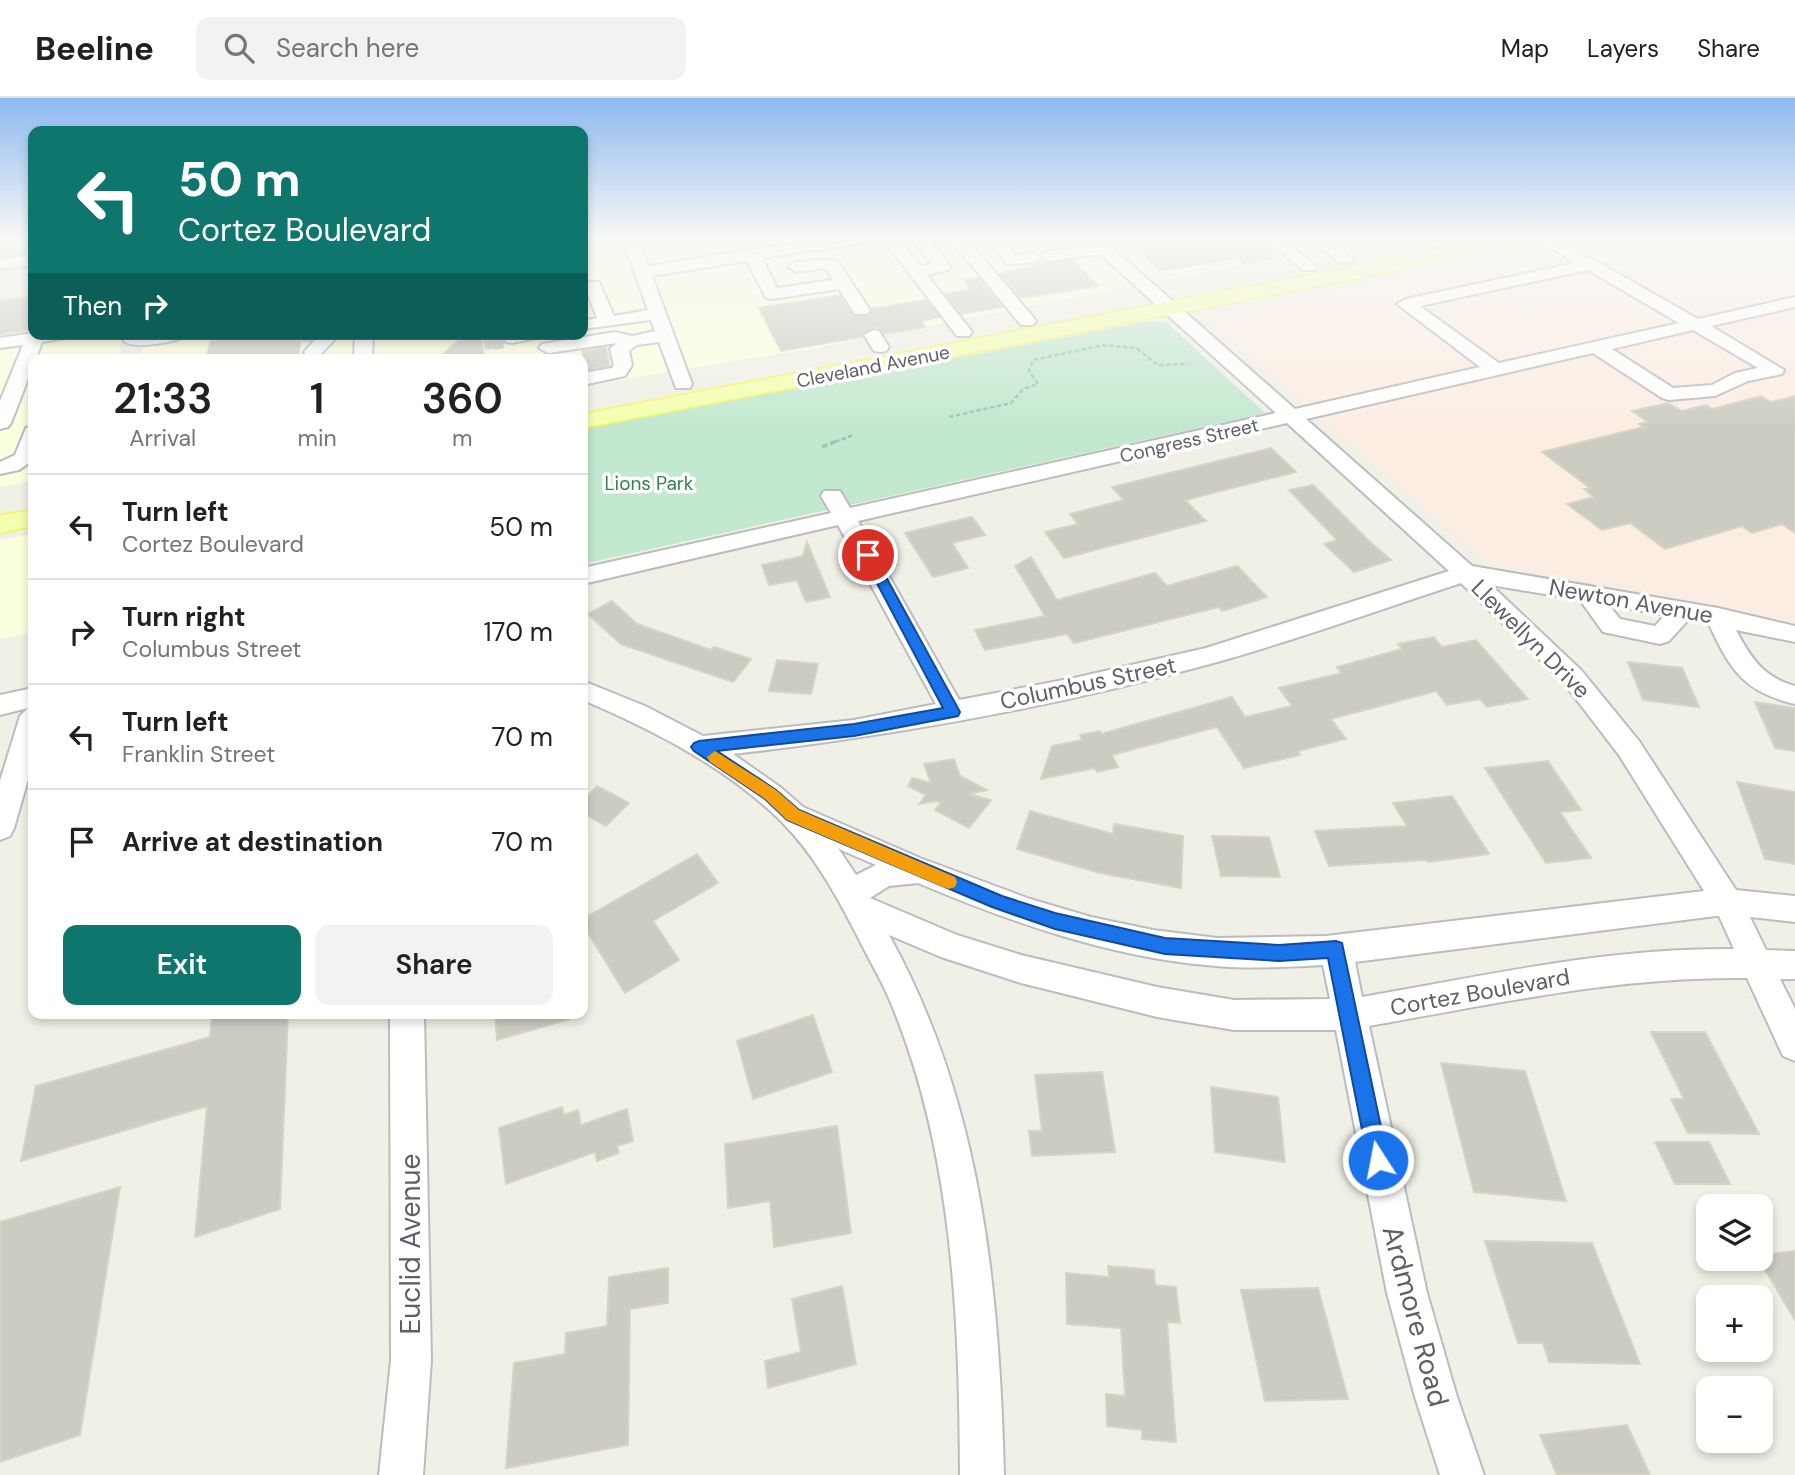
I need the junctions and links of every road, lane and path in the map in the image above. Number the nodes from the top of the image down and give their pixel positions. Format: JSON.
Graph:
{"nodes":[{"id":1,"x":600,"y":302,"type":"edge"},
{"id":2,"x":653,"y":302,"type":"edge"},
{"id":3,"x":856,"y":302,"type":"edge"},
{"id":4,"x":940,"y":302,"type":"edge"},
{"id":5,"x":1011,"y":302,"type":"edge"},
{"id":6,"x":1171,"y":302,"type":"edge"},
{"id":7,"x":1174,"y":302,"type":"edge"},
{"id":8,"x":1412,"y":302,"type":"edge"},
{"id":9,"x":1656,"y":302,"type":"edge"},
{"id":10,"x":1794,"y":302,"type":"edge"},
{"id":11,"x":1164,"y":304,"type":"junction"},
{"id":12,"x":861,"y":310,"type":"tunnel mouth"},
{"id":13,"x":657,"y":314,"type":"junction"},
{"id":14,"x":607,"y":321,"type":"junction"},
{"id":15,"x":1027,"y":321,"type":"junction"},
{"id":16,"x":1695,"y":324,"type":"junction"},
{"id":17,"x":588,"y":325,"type":"edge"},
{"id":18,"x":963,"y":332,"type":"junction"},
{"id":19,"x":666,"y":335,"type":"junction"},
{"id":20,"x":28,"y":339,"type":"edge"},
{"id":21,"x":154,"y":340,"type":"edge"},
{"id":22,"x":325,"y":340,"type":"edge"},
{"id":23,"x":632,"y":341,"type":"junction"},
{"id":24,"x":0,"y":343,"type":"edge"},
{"id":25,"x":132,"y":345,"type":"edge"},
{"id":26,"x":1596,"y":347,"type":"junction"},
{"id":27,"x":548,"y":348,"type":"dead end"},
{"id":28,"x":311,"y":351,"type":"edge"},
{"id":29,"x":28,"y":355,"type":"edge"},
{"id":30,"x":1186,"y":363,"type":"dead end"},
{"id":31,"x":1496,"y":370,"type":"junction"},
{"id":32,"x":588,"y":378,"type":"edge"},
{"id":33,"x":682,"y":384,"type":"junction"},
{"id":34,"x":588,"y":403,"type":"edge"},
{"id":35,"x":638,"y":411,"type":"junction"},
{"id":36,"x":949,"y":417,"type":"dead end"},
{"id":37,"x":1290,"y":417,"type":"junction"},
{"id":38,"x":28,"y":419,"type":"edge"},
{"id":39,"x":588,"y":420,"type":"edge"},
{"id":40,"x":0,"y":423,"type":"edge"},
{"id":41,"x":853,"y":435,"type":"dead end"},
{"id":42,"x":28,"y":446,"type":"edge"},
{"id":43,"x":822,"y":447,"type":"dead end"},
{"id":44,"x":0,"y":468,"type":"edge"},
{"id":45,"x":832,"y":496,"type":"dead end"},
{"id":46,"x":28,"y":502,"type":"edge"},
{"id":47,"x":0,"y":506,"type":"edge"},
{"id":48,"x":845,"y":517,"type":"junction"},
{"id":49,"x":28,"y":519,"type":"edge"},
{"id":50,"x":0,"y":524,"type":"edge"},
{"id":51,"x":1466,"y":573,"type":"junction"},
{"id":52,"x":588,"y":575,"type":"edge"},
{"id":53,"x":1718,"y":616,"type":"junction"},
{"id":54,"x":1795,"y":634,"type":"edge"},
{"id":55,"x":588,"y":692,"type":"edge"},
{"id":56,"x":1795,"y":695,"type":"edge"},
{"id":57,"x":28,"y":698,"type":"edge"},
{"id":58,"x":0,"y":705,"type":"edge"},
{"id":59,"x":953,"y":712,"type":"junction"},
{"id":60,"x":28,"y":724,"type":"edge"},
{"id":61,"x":699,"y":747,"type":"junction"},
{"id":62,"x":12,"y":748,"type":"edge"},
{"id":63,"x":793,"y":815,"type":"junction"},
{"id":64,"x":0,"y":828,"type":"edge"},
{"id":65,"x":923,"y":872,"type":"junction"},
{"id":66,"x":856,"y":902,"type":"junction"},
{"id":67,"x":1728,"y":902,"type":"junction"},
{"id":68,"x":1795,"y":909,"type":"edge"},
{"id":69,"x":1336,"y":949,"type":"junction"},
{"id":70,"x":1756,"y":964,"type":"junction"},
{"id":71,"x":1795,"y":965,"type":"edge"},
{"id":72,"x":1350,"y":1014,"type":"junction"},
{"id":73,"x":407,"y":1019,"type":"edge"},
{"id":74,"x":1795,"y":1045,"type":"edge"},
{"id":75,"x":401,"y":1475,"type":"edge"},
{"id":76,"x":982,"y":1475,"type":"edge"},
{"id":77,"x":1462,"y":1475,"type":"edge"}],
"edges":[{"from":1,"to":14,"type":"street"},
{"from":2,"to":13,"type":"street"},
{"from":3,"to":12,"type":"street"},
{"from":4,"to":18,"type":"street"},
{"from":5,"to":15,"type":"street"},
{"from":6,"to":11,"type":"main road","name":"Cleveland Avenue"},
{"from":7,"to":11,"type":"main road","name":"Cleveland Avenue"},
{"from":8,"to":31,"type":"street"},
{"from":9,"to":16,"type":"street"},
{"from":10,"to":16,"type":"street","name":"Congress Street"},
{"from":11,"to":15,"type":"main road","name":"Cleveland Avenue"},
{"from":11,"to":35,"type":"main road","name":"Cleveland Avenue"},
{"from":11,"to":37,"type":"street","name":"Llewellyn Drive"},
{"from":13,"to":14,"type":"street"},
{"from":13,"to":19,"type":"street"},
{"from":14,"to":17,"type":"street"},
{"from":15,"to":18,"type":"main road","name":"Cleveland Avenue"},
{"from":16,"to":26,"type":"street","name":"Congress Street"},
{"from":16,"to":26,"type":"street"},
{"from":18,"to":33,"type":"main road","name":"Cleveland Avenue"},
{"from":19,"to":23,"type":"street"},
{"from":19,"to":33,"type":"street"},
{"from":20,"to":24,"type":"street"},
{"from":21,"to":25,"type":"street"},
{"from":22,"to":28,"type":"street"},
{"from":23,"to":27,"type":"street"},
{"from":23,"to":32,"type":"street"},
{"from":26,"to":31,"type":"street","name":"Congress Street"},
{"from":29,"to":40,"type":"street"},
{"from":30,"to":36,"type":"path"},
{"from":31,"to":37,"type":"street","name":"Congress Street"},
{"from":33,"to":34,"type":"main road","name":"Cleveland Avenue"},
{"from":33,"to":35,"type":"main road"},
{"from":35,"to":39,"type":"main road","name":"Cleveland Avenue"},
{"from":37,"to":48,"type":"street","name":"Congress Street"},
{"from":37,"to":51,"type":"street","name":"Llewellyn Drive"},
{"from":38,"to":40,"type":"street"},
{"from":41,"to":43,"type":"path"},
{"from":42,"to":44,"type":"street"},
{"from":45,"to":48,"type":"street"},
{"from":46,"to":47,"type":"main road"},
{"from":48,"to":52,"type":"street","name":"Congress Street"},
{"from":48,"to":59,"type":"street"},
{"from":49,"to":50,"type":"main road"},
{"from":51,"to":53,"type":"street","name":"Newton Avenue"},
{"from":51,"to":59,"type":"street","name":"Columbus Street"},
{"from":51,"to":67,"type":"street","name":"Llewellyn Drive"},
{"from":53,"to":54,"type":"street","name":"Newton Avenue"},
{"from":53,"to":56,"type":"street"},
{"from":55,"to":61,"type":"street"},
{"from":57,"to":58,"type":"street"},
{"from":59,"to":61,"type":"street","name":"Columbus Street"},
{"from":60,"to":62,"type":"street"},
{"from":61,"to":63,"type":"street"},
{"from":62,"to":64,"type":"street"},
{"from":63,"to":65,"type":"street"},
{"from":63,"to":66,"type":"street"},
{"from":65,"to":66,"type":"street"},
{"from":65,"to":69,"type":"street"},
{"from":66,"to":72,"type":"street","name":"Cortez Boulevard"},
{"from":66,"to":76,"type":"street"},
{"from":67,"to":68,"type":"street"},
{"from":67,"to":69,"type":"street"},
{"from":67,"to":70,"type":"street","name":"Llewellyn Drive"},
{"from":69,"to":72,"type":"street","name":"Ardmore Road"},
{"from":70,"to":71,"type":"street","name":"Cortez Boulevard"},
{"from":70,"to":72,"type":"street","name":"Cortez Boulevard"},
{"from":70,"to":74,"type":"street","name":"Llewellyn Drive"},
{"from":72,"to":77,"type":"street","name":"Ardmore Road"},
{"from":73,"to":75,"type":"street","name":"Euclid Avenue"}]}
